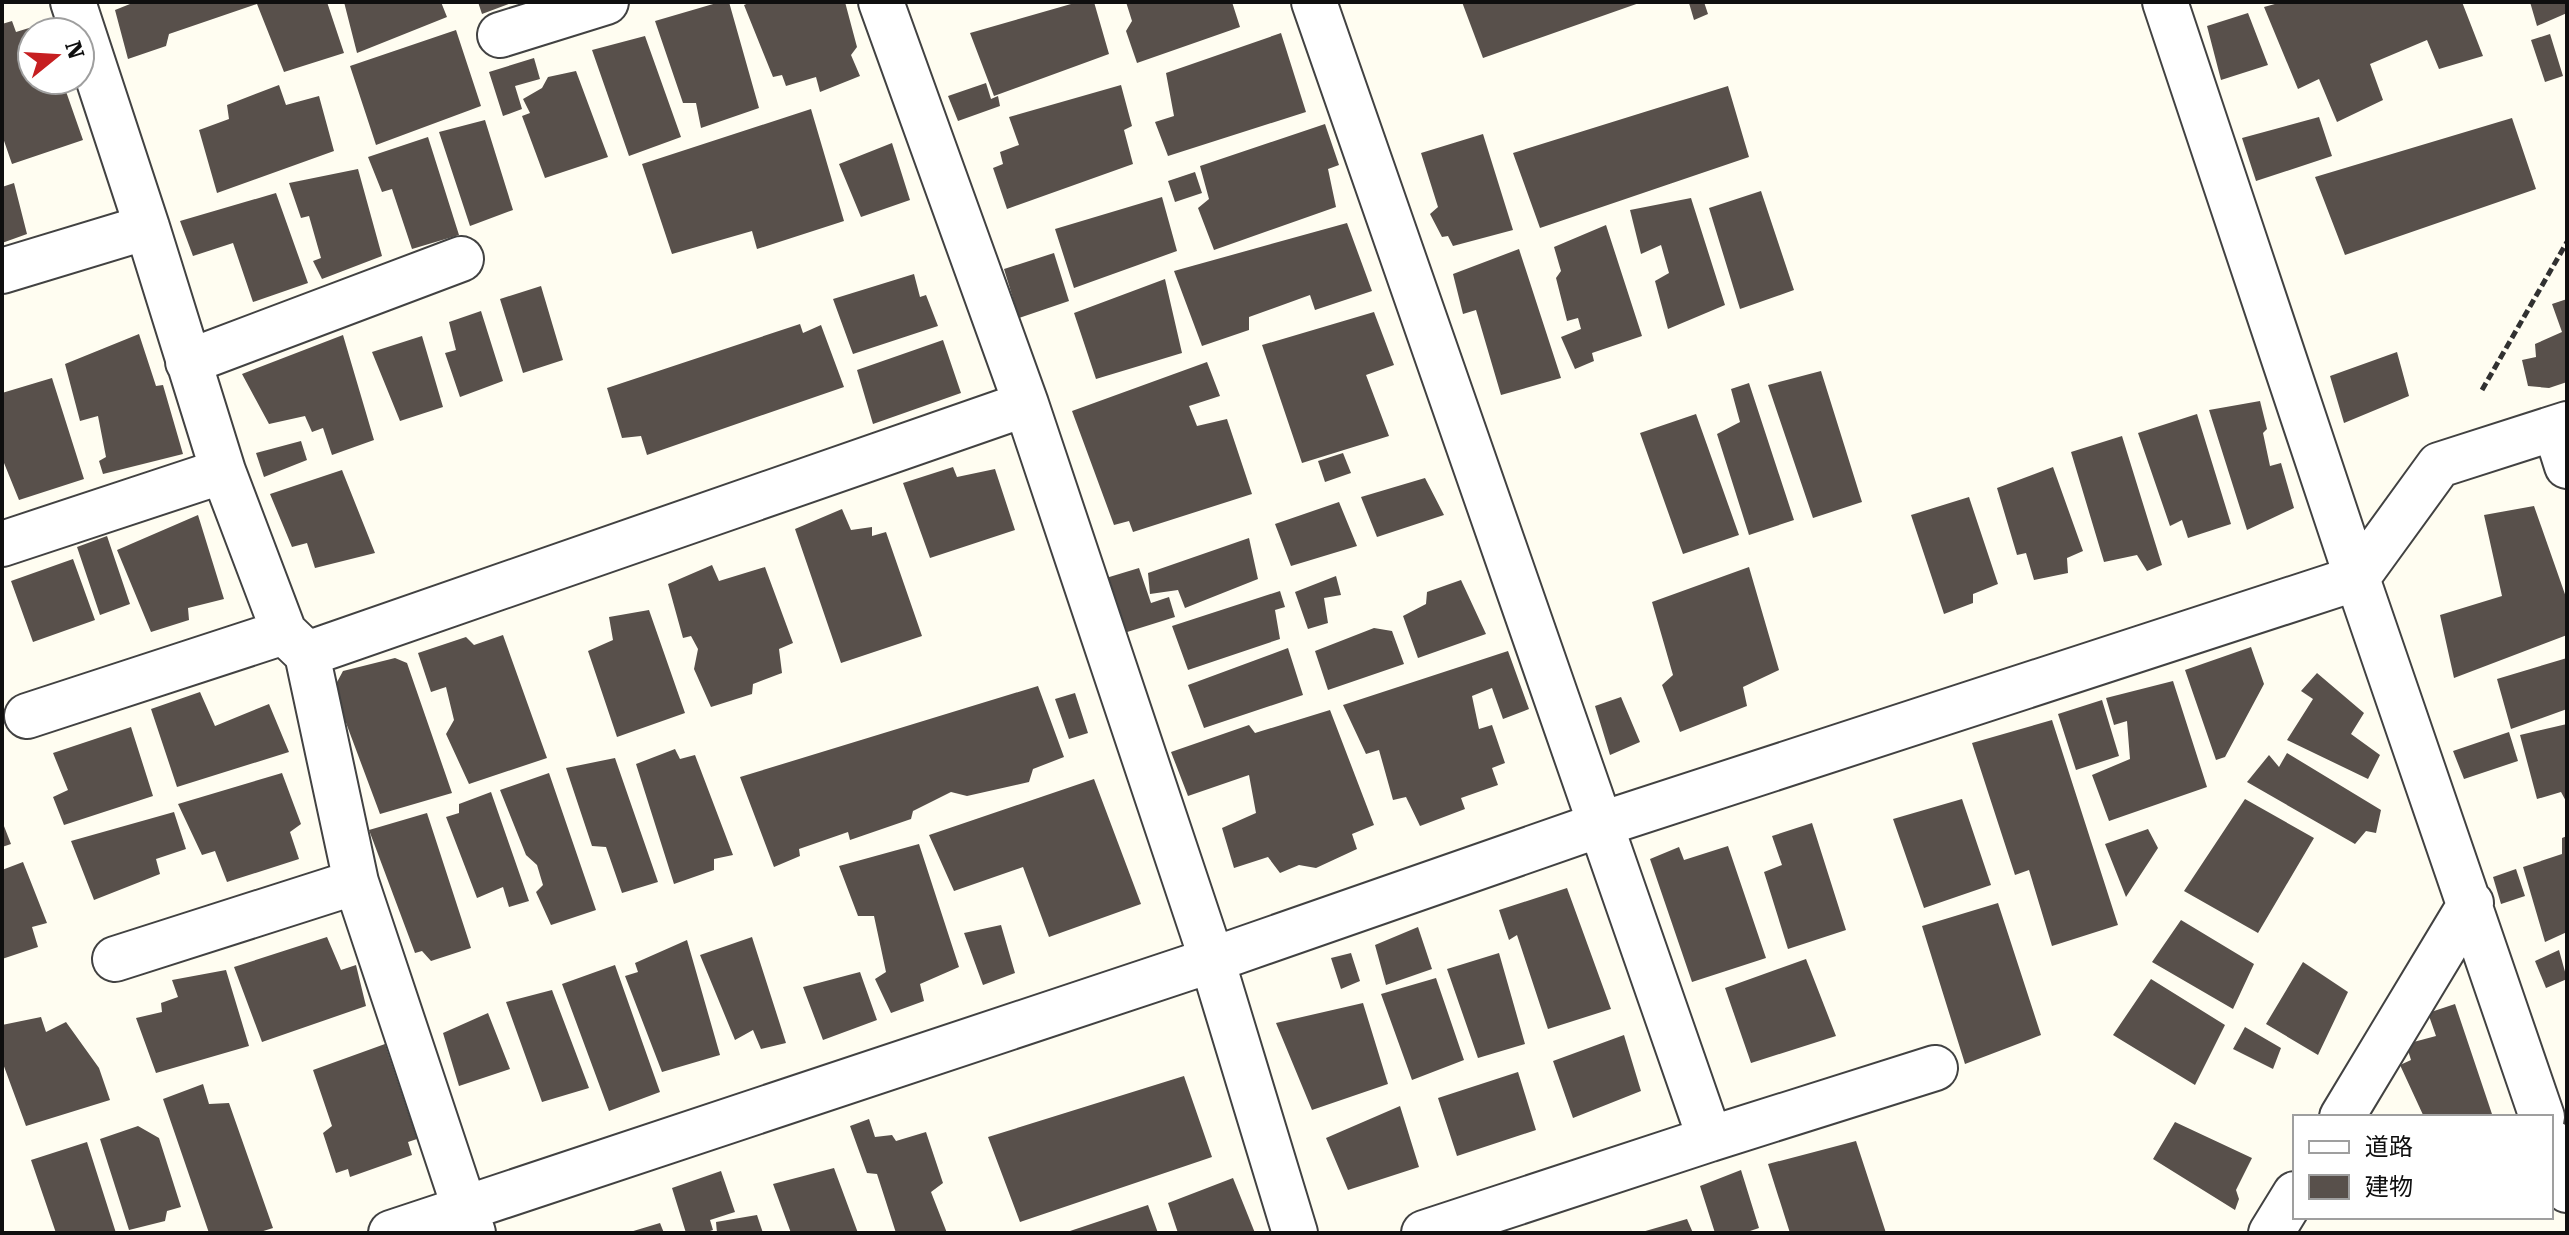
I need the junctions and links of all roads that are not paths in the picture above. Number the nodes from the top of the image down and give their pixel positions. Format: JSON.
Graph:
{"nodes":[{"id":1,"x":73,"y":2,"type":"edge"},
{"id":2,"x":606,"y":2,"type":"edge"},
{"id":3,"x":881,"y":2,"type":"edge"},
{"id":4,"x":1314,"y":2,"type":"edge"},
{"id":5,"x":2165,"y":2,"type":"edge"},
{"id":6,"x":500,"y":35,"type":"dead end"},
{"id":7,"x":147,"y":227,"type":"junction"},
{"id":8,"x":461,"y":259,"type":"dead end"},
{"id":9,"x":2,"y":271,"type":"edge"},
{"id":10,"x":188,"y":362,"type":"junction"},
{"id":11,"x":1026,"y":404,"type":"junction"},
{"id":12,"x":2563,"y":440,"type":"edge"},
{"id":13,"x":223,"y":471,"type":"junction"},
{"id":14,"x":2,"y":544,"type":"edge"},
{"id":15,"x":2357,"y":578,"type":"junction"},
{"id":16,"x":296,"y":643,"type":"junction"},
{"id":17,"x":27,"y":716,"type":"dead end"},
{"id":18,"x":1599,"y":825,"type":"junction"},
{"id":19,"x":356,"y":882,"type":"junction"},
{"id":20,"x":2471,"y":903,"type":"junction"},
{"id":21,"x":115,"y":959,"type":"dead end"},
{"id":22,"x":1212,"y":960,"type":"junction"},
{"id":23,"x":1935,"y":1068,"type":"dead end"},
{"id":24,"x":2343,"y":1115,"type":"edge"},
{"id":25,"x":2541,"y":1115,"type":"edge"},
{"id":26,"x":1710,"y":1139,"type":"junction"},
{"id":27,"x":2553,"y":1148,"type":"edge"},
{"id":28,"x":2567,"y":1190,"type":"edge"},
{"id":29,"x":2293,"y":1197,"type":"edge"},
{"id":30,"x":469,"y":1220,"type":"edge"},
{"id":31,"x":391,"y":1233,"type":"edge"},
{"id":32,"x":1295,"y":1233,"type":"edge"},
{"id":33,"x":1424,"y":1233,"type":"edge"},
{"id":34,"x":2271,"y":1233,"type":"edge"}],
"edges":[{"from":1,"to":7,"type":"street"},
{"from":2,"to":6,"type":"street"},
{"from":3,"to":11,"type":"street"},
{"from":4,"to":18,"type":"street"},
{"from":5,"to":15,"type":"street"},
{"from":7,"to":9,"type":"street"},
{"from":7,"to":10,"type":"street"},
{"from":8,"to":10,"type":"street"},
{"from":10,"to":13,"type":"street"},
{"from":11,"to":16,"type":"street"},
{"from":11,"to":22,"type":"street"},
{"from":12,"to":15,"type":"street"},
{"from":13,"to":14,"type":"street"},
{"from":13,"to":16,"type":"street"},
{"from":15,"to":18,"type":"street"},
{"from":15,"to":20,"type":"street"},
{"from":16,"to":17,"type":"street"},
{"from":16,"to":19,"type":"street"},
{"from":18,"to":22,"type":"street"},
{"from":18,"to":26,"type":"street"},
{"from":19,"to":21,"type":"street"},
{"from":19,"to":30,"type":"street"},
{"from":20,"to":24,"type":"street"},
{"from":20,"to":25,"type":"street"},
{"from":22,"to":30,"type":"street"},
{"from":22,"to":32,"type":"street"},
{"from":23,"to":26,"type":"street"},
{"from":26,"to":33,"type":"street"},
{"from":27,"to":28,"type":"street"},
{"from":29,"to":34,"type":"street"},
{"from":30,"to":31,"type":"street"}]}
